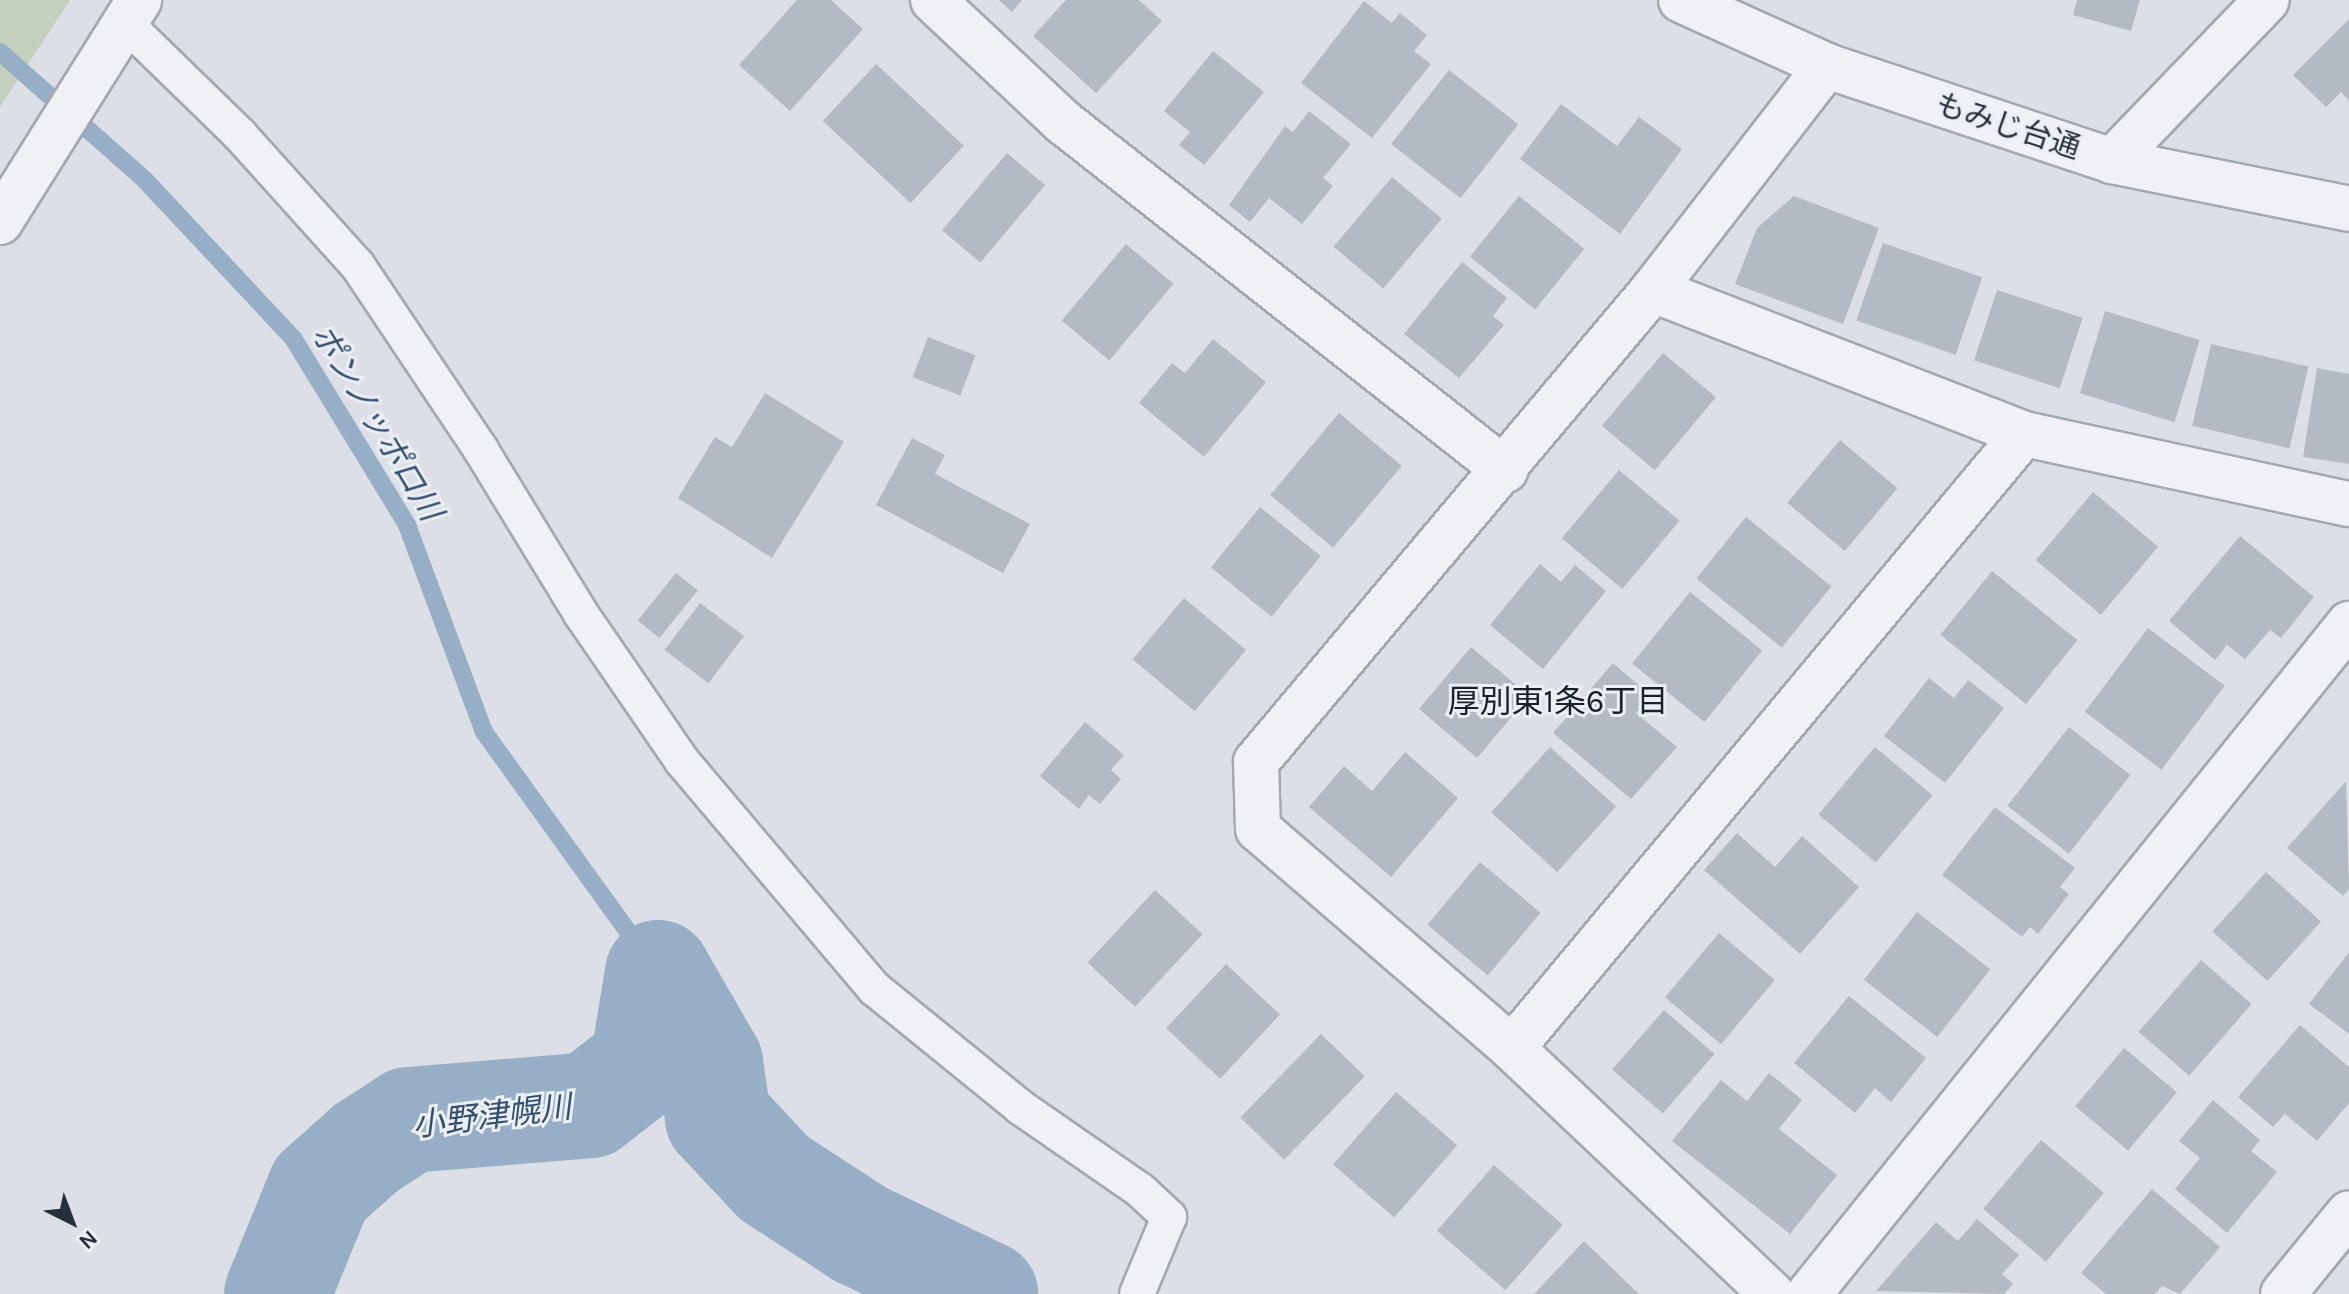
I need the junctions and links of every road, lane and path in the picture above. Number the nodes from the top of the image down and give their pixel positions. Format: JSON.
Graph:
{"nodes":[{"id":1,"x":933,"y":0,"type":"edge"},
{"id":2,"x":1681,"y":0,"type":"edge"},
{"id":3,"x":2267,"y":0,"type":"edge"},
{"id":4,"x":131,"y":11,"type":"edge"},
{"id":5,"x":1827,"y":66,"type":"junction"},
{"id":6,"x":2112,"y":161,"type":"junction"},
{"id":7,"x":2349,"y":209,"type":"edge"},
{"id":8,"x":0,"y":222,"type":"edge"},
{"id":9,"x":1653,"y":290,"type":"junction"},
{"id":10,"x":2024,"y":434,"type":"junction"},
{"id":11,"x":1505,"y":470,"type":"junction"},
{"id":12,"x":2349,"y":504,"type":"edge"},
{"id":13,"x":2349,"y":624,"type":"edge"},
{"id":14,"x":1512,"y":1048,"type":"junction"},
{"id":15,"x":2349,"y":1213,"type":"edge"},
{"id":16,"x":1142,"y":1282,"type":"edge"},
{"id":17,"x":1772,"y":1294,"type":"edge"},
{"id":18,"x":1809,"y":1294,"type":"edge"},
{"id":19,"x":2283,"y":1294,"type":"edge"}],
"edges":[{"from":1,"to":11,"type":"street"},
{"from":2,"to":5,"type":"street","name":"もみじ台通"},
{"from":3,"to":6,"type":"street"},
{"from":4,"to":8,"type":"street"},
{"from":4,"to":16,"type":"lane"},
{"from":5,"to":6,"type":"street","name":"もみじ台通"},
{"from":5,"to":9,"type":"street"},
{"from":6,"to":7,"type":"street","name":"もみじ台通"},
{"from":9,"to":10,"type":"street"},
{"from":9,"to":11,"type":"street"},
{"from":10,"to":12,"type":"street"},
{"from":10,"to":14,"type":"street"},
{"from":11,"to":14,"type":"street"},
{"from":13,"to":18,"type":"street"},
{"from":14,"to":17,"type":"street"},
{"from":15,"to":19,"type":"street"}]}
